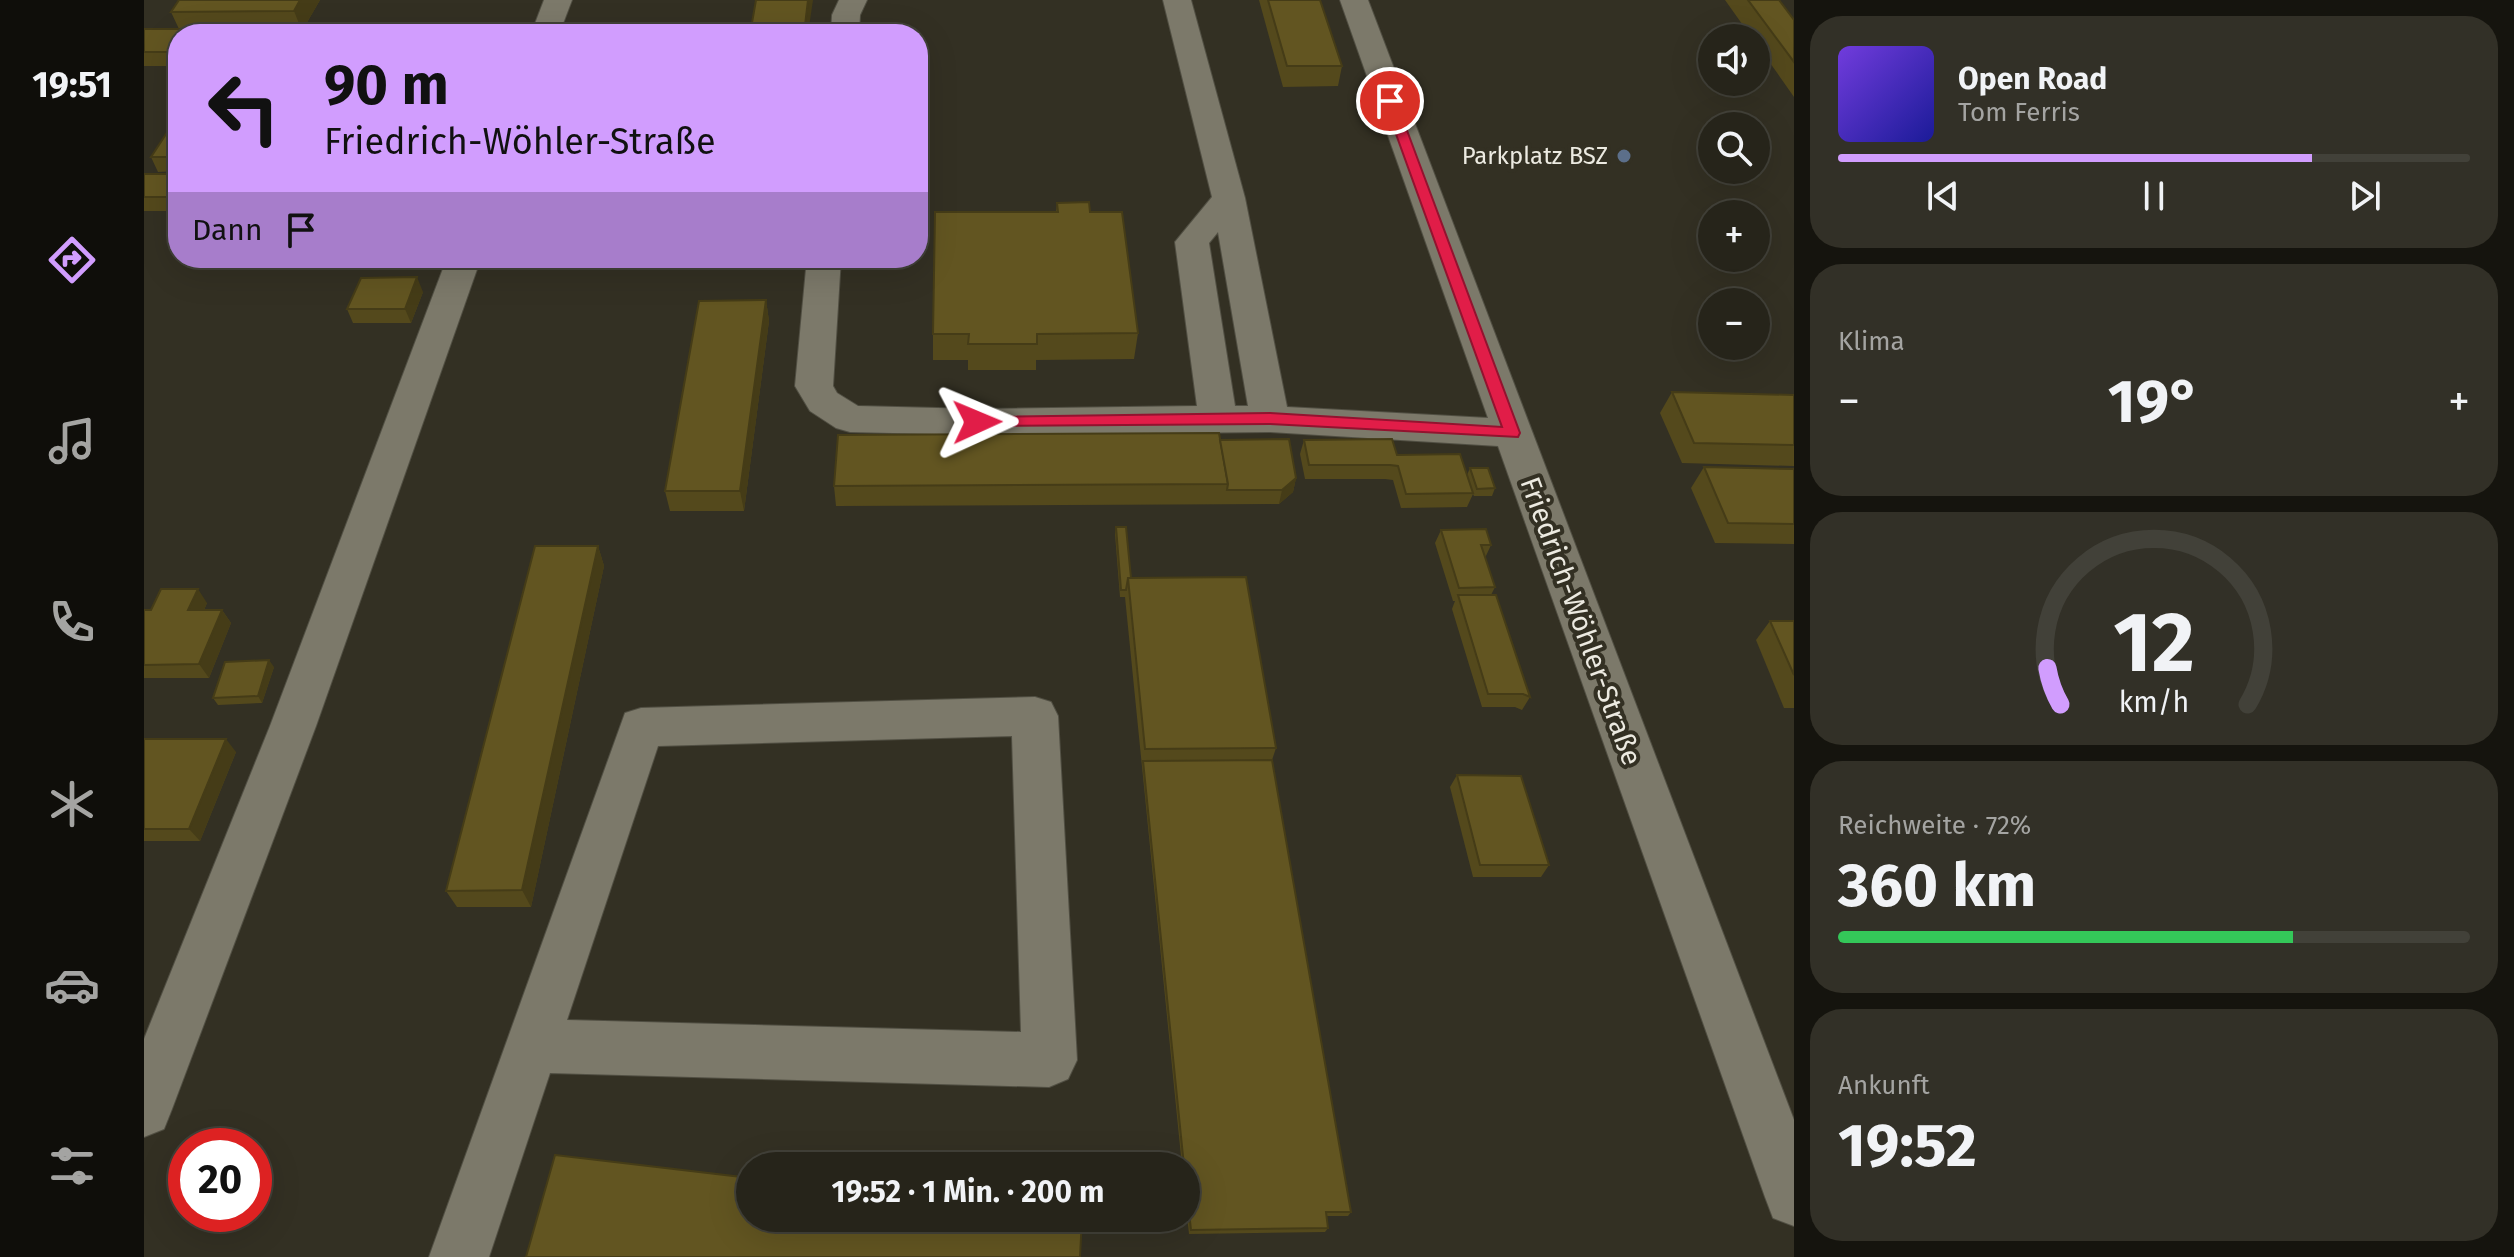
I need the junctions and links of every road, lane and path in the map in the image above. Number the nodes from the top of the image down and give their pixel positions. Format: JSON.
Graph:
{"nodes":[{"id":1,"x":558,"y":0,"type":"edge"},
{"id":2,"x":853,"y":0,"type":"edge"},
{"id":3,"x":1177,"y":0,"type":"edge"},
{"id":4,"x":1354,"y":0,"type":"edge"},
{"id":5,"x":549,"y":24,"type":"edge"},
{"id":6,"x":846,"y":24,"type":"edge"},
{"id":7,"x":1229,"y":198,"type":"junction"},
{"id":8,"x":460,"y":268,"type":"edge"},
{"id":9,"x":823,"y":268,"type":"edge"},
{"id":10,"x":1218,"y":419,"type":"junction"},
{"id":11,"x":1270,"y":419,"type":"junction"},
{"id":12,"x":1512,"y":433,"type":"junction"},
{"id":13,"x":532,"y":1046,"type":"junction"},
{"id":14,"x":144,"y":1109,"type":"edge"},
{"id":15,"x":1794,"y":1197,"type":"edge"},
{"id":16,"x":459,"y":1257,"type":"edge"}],
"edges":[{"from":1,"to":5,"type":"street"},
{"from":2,"to":6,"type":"street"},
{"from":3,"to":7,"type":"street"},
{"from":4,"to":12,"type":"street","name":"Friedrich-Wöhler-Straße"},
{"from":7,"to":10,"type":"street"},
{"from":7,"to":11,"type":"street"},
{"from":8,"to":14,"type":"street"},
{"from":9,"to":10,"type":"street"},
{"from":10,"to":11,"type":"street"},
{"from":11,"to":12,"type":"street"},
{"from":12,"to":15,"type":"street","name":"Friedrich-Wöhler-Straße"},
{"from":13,"to":13,"type":"street"},
{"from":13,"to":16,"type":"street"}]}
